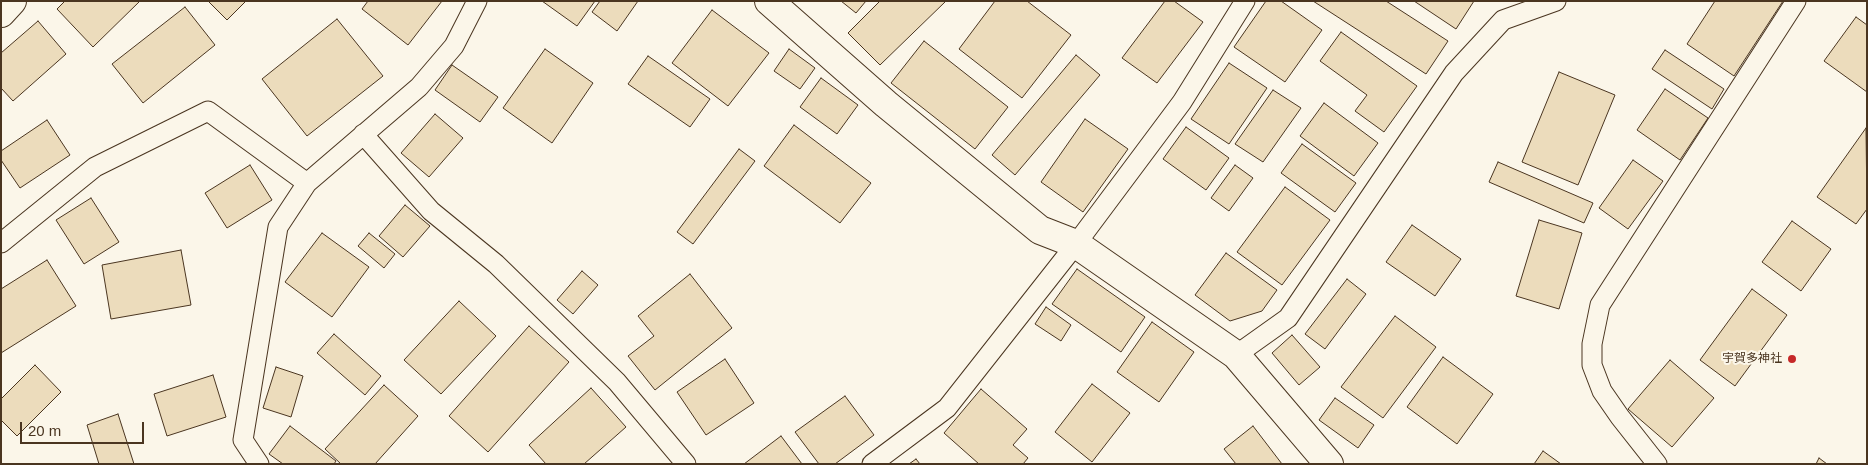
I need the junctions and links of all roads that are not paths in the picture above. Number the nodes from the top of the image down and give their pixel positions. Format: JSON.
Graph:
{"nodes":[{"id":1,"x":12,"y":1,"type":"edge"},
{"id":2,"x":477,"y":1,"type":"edge"},
{"id":3,"x":770,"y":1,"type":"edge"},
{"id":4,"x":1245,"y":1,"type":"edge"},
{"id":5,"x":1556,"y":1,"type":"edge"},
{"id":6,"x":1796,"y":1,"type":"edge"},
{"id":7,"x":1,"y":13,"type":"edge"},
{"id":8,"x":363,"y":134,"type":"junction"},
{"id":9,"x":307,"y":183,"type":"junction"},
{"id":10,"x":1,"y":243,"type":"edge"},
{"id":11,"x":1076,"y":244,"type":"junction"},
{"id":12,"x":1236,"y":355,"type":"junction"},
{"id":13,"x":259,"y":464,"type":"edge"},
{"id":14,"x":686,"y":464,"type":"edge"},
{"id":15,"x":872,"y":464,"type":"edge"},
{"id":16,"x":1329,"y":464,"type":"edge"},
{"id":17,"x":1657,"y":464,"type":"edge"}],
"edges":[{"from":1,"to":7,"type":"street"},
{"from":2,"to":8,"type":"lane"},
{"from":3,"to":11,"type":"street"},
{"from":4,"to":11,"type":"lane"},
{"from":5,"to":12,"type":"lane"},
{"from":6,"to":17,"type":"lane"},
{"from":8,"to":9,"type":"lane"},
{"from":8,"to":14,"type":"lane"},
{"from":9,"to":10,"type":"lane"},
{"from":9,"to":13,"type":"lane"},
{"from":11,"to":12,"type":"street"},
{"from":11,"to":15,"type":"lane"},
{"from":12,"to":16,"type":"street"}]}
